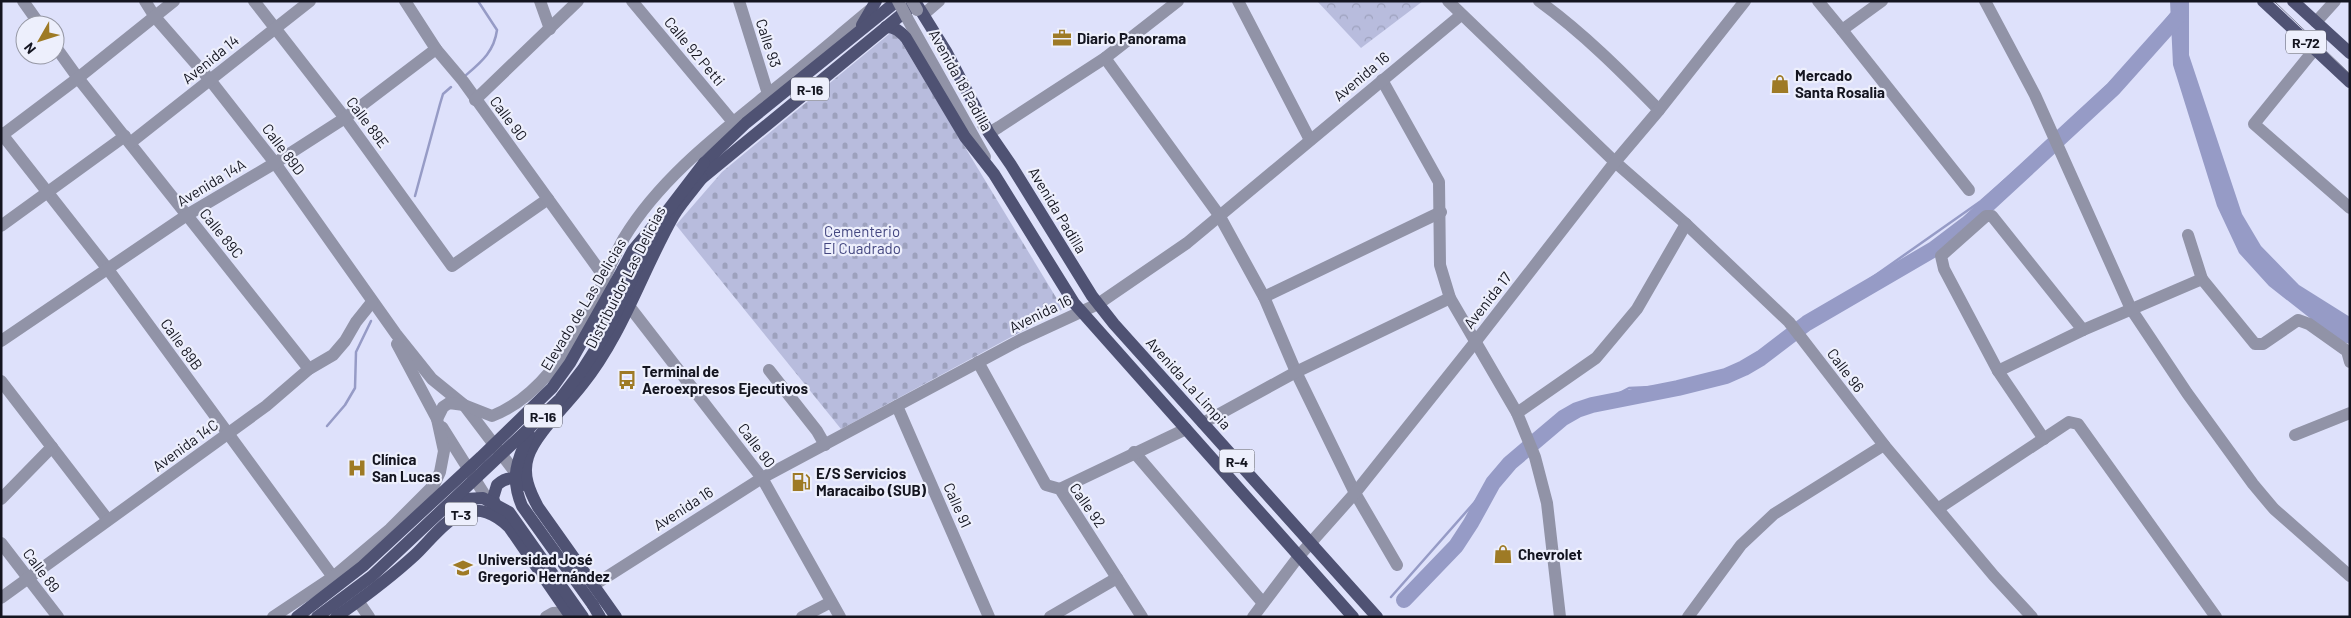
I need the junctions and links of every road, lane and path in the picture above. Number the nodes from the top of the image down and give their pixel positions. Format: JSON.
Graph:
{"nodes":[{"id":1,"x":23,"y":1,"type":"edge"},
{"id":2,"x":144,"y":1,"type":"edge"},
{"id":3,"x":174,"y":1,"type":"edge"},
{"id":4,"x":254,"y":1,"type":"edge"},
{"id":5,"x":310,"y":1,"type":"edge"},
{"id":6,"x":404,"y":1,"type":"edge"},
{"id":7,"x":540,"y":1,"type":"edge"},
{"id":8,"x":578,"y":1,"type":"edge"},
{"id":9,"x":632,"y":1,"type":"edge"},
{"id":10,"x":739,"y":1,"type":"edge"},
{"id":11,"x":888,"y":1,"type":"edge"},
{"id":12,"x":898,"y":1,"type":"edge"},
{"id":13,"x":939,"y":1,"type":"edge"},
{"id":14,"x":1178,"y":1,"type":"edge"},
{"id":15,"x":1238,"y":1,"type":"edge"},
{"id":16,"x":1448,"y":1,"type":"edge"},
{"id":17,"x":1539,"y":1,"type":"edge"},
{"id":18,"x":1745,"y":1,"type":"edge"},
{"id":19,"x":1818,"y":1,"type":"edge"},
{"id":20,"x":1882,"y":1,"type":"edge"},
{"id":21,"x":1985,"y":1,"type":"edge"},
{"id":22,"x":2263,"y":1,"type":"edge"},
{"id":23,"x":2293,"y":1,"type":"edge"},
{"id":24,"x":2335,"y":1,"type":"edge"},
{"id":25,"x":915,"y":2,"type":"edge"},
{"id":26,"x":876,"y":4,"type":"edge"},
{"id":27,"x":924,"y":14,"type":"junction"},
{"id":28,"x":33,"y":15,"type":"edge"},
{"id":29,"x":1462,"y":15,"type":"junction"},
{"id":30,"x":155,"y":17,"type":"junction"},
{"id":31,"x":2316,"y":22,"type":"junction"},
{"id":32,"x":886,"y":27,"type":"junction"},
{"id":33,"x":274,"y":28,"type":"junction"},
{"id":34,"x":550,"y":29,"type":"junction"},
{"id":35,"x":1842,"y":30,"type":"junction"},
{"id":36,"x":854,"y":36,"type":"junction"},
{"id":37,"x":436,"y":49,"type":"junction"},
{"id":38,"x":2314,"y":50,"type":"junction"},
{"id":39,"x":2350,"y":53,"type":"edge"},
{"id":40,"x":1105,"y":58,"type":"junction"},
{"id":41,"x":65,"y":60,"type":"edge"},
{"id":42,"x":78,"y":78,"type":"junction"},
{"id":43,"x":210,"y":80,"type":"junction"},
{"id":44,"x":1382,"y":80,"type":"junction"},
{"id":45,"x":2350,"y":82,"type":"edge"},
{"id":46,"x":768,"y":94,"type":"junction"},
{"id":47,"x":475,"y":100,"type":"junction"},
{"id":48,"x":963,"y":105,"type":"junction"},
{"id":49,"x":1659,"y":110,"type":"junction"},
{"id":50,"x":345,"y":118,"type":"junction"},
{"id":51,"x":733,"y":122,"type":"junction"},
{"id":52,"x":989,"y":133,"type":"junction"},
{"id":53,"x":2,"y":135,"type":"edge"},
{"id":54,"x":128,"y":139,"type":"junction"},
{"id":55,"x":1310,"y":140,"type":"junction"},
{"id":56,"x":1615,"y":162,"type":"junction"},
{"id":57,"x":275,"y":163,"type":"junction"},
{"id":58,"x":994,"y":174,"type":"junction"},
{"id":59,"x":702,"y":178,"type":"junction"},
{"id":60,"x":1969,"y":190,"type":"dead end"},
{"id":61,"x":48,"y":191,"type":"junction"},
{"id":62,"x":548,"y":199,"type":"junction"},
{"id":63,"x":2350,"y":208,"type":"edge"},
{"id":64,"x":1441,"y":212,"type":"junction"},
{"id":65,"x":187,"y":215,"type":"junction"},
{"id":66,"x":1219,"y":216,"type":"junction"},
{"id":67,"x":1686,"y":224,"type":"junction"},
{"id":68,"x":1,"y":226,"type":"edge"},
{"id":69,"x":2188,"y":235,"type":"dead end"},
{"id":70,"x":107,"y":268,"type":"junction"},
{"id":71,"x":605,"y":278,"type":"junction"},
{"id":72,"x":2202,"y":279,"type":"junction"},
{"id":73,"x":1264,"y":297,"type":"junction"},
{"id":74,"x":1450,"y":298,"type":"junction"},
{"id":75,"x":372,"y":302,"type":"junction"},
{"id":76,"x":1098,"y":304,"type":"junction"},
{"id":77,"x":629,"y":306,"type":"junction"},
{"id":78,"x":2131,"y":309,"type":"junction"},
{"id":79,"x":1081,"y":311,"type":"junction"},
{"id":80,"x":388,"y":323,"type":"junction"},
{"id":81,"x":2083,"y":330,"type":"junction"},
{"id":82,"x":1,"y":341,"type":"edge"},
{"id":83,"x":1476,"y":341,"type":"junction"},
{"id":84,"x":978,"y":362,"type":"junction"},
{"id":85,"x":2350,"y":362,"type":"edge"},
{"id":86,"x":310,"y":369,"type":"junction"},
{"id":87,"x":769,"y":370,"type":"dead end"},
{"id":88,"x":1998,"y":370,"type":"junction"},
{"id":89,"x":1296,"y":372,"type":"junction"},
{"id":90,"x":1,"y":381,"type":"edge"},
{"id":91,"x":464,"y":405,"type":"junction"},
{"id":92,"x":897,"y":406,"type":"junction"},
{"id":93,"x":1517,"y":413,"type":"junction"},
{"id":94,"x":2350,"y":413,"type":"edge"},
{"id":95,"x":437,"y":419,"type":"junction"},
{"id":96,"x":1203,"y":423,"type":"junction"},
{"id":97,"x":532,"y":427,"type":"junction"},
{"id":98,"x":1186,"y":429,"type":"junction"},
{"id":99,"x":227,"y":434,"type":"junction"},
{"id":100,"x":2295,"y":435,"type":"dead end"},
{"id":101,"x":2044,"y":439,"type":"junction"},
{"id":102,"x":825,"y":444,"type":"junction"},
{"id":103,"x":1884,"y":445,"type":"junction"},
{"id":104,"x":52,"y":447,"type":"junction"},
{"id":105,"x":1134,"y":452,"type":"junction"},
{"id":106,"x":762,"y":478,"type":"junction"},
{"id":107,"x":1060,"y":489,"type":"junction"},
{"id":108,"x":530,"y":492,"type":"junction"},
{"id":109,"x":1355,"y":492,"type":"junction"},
{"id":110,"x":1,"y":499,"type":"edge"},
{"id":111,"x":452,"y":503,"type":"junction"},
{"id":112,"x":1939,"y":508,"type":"junction"},
{"id":113,"x":500,"y":518,"type":"junction"},
{"id":114,"x":108,"y":520,"type":"junction"},
{"id":115,"x":1,"y":543,"type":"edge"},
{"id":116,"x":1311,"y":544,"type":"junction"},
{"id":117,"x":1299,"y":556,"type":"junction"},
{"id":118,"x":1397,"y":565,"type":"dead end"},
{"id":119,"x":332,"y":576,"type":"junction"},
{"id":120,"x":2350,"y":576,"type":"edge"},
{"id":121,"x":1117,"y":578,"type":"junction"},
{"id":122,"x":28,"y":579,"type":"junction"},
{"id":123,"x":594,"y":584,"type":"junction"},
{"id":124,"x":1,"y":598,"type":"edge"},
{"id":125,"x":358,"y":601,"type":"junction"},
{"id":126,"x":831,"y":602,"type":"junction"},
{"id":127,"x":1264,"y":603,"type":"junction"},
{"id":128,"x":569,"y":614,"type":"edge"},
{"id":129,"x":1253,"y":616,"type":"edge"},
{"id":130,"x":58,"y":617,"type":"edge"},
{"id":131,"x":273,"y":617,"type":"edge"},
{"id":132,"x":297,"y":617,"type":"edge"},
{"id":133,"x":317,"y":617,"type":"edge"},
{"id":134,"x":336,"y":617,"type":"edge"},
{"id":135,"x":369,"y":617,"type":"edge"},
{"id":136,"x":546,"y":617,"type":"edge"},
{"id":137,"x":583,"y":617,"type":"edge"},
{"id":138,"x":600,"y":617,"type":"edge"},
{"id":139,"x":616,"y":617,"type":"edge"},
{"id":140,"x":802,"y":617,"type":"edge"},
{"id":141,"x":840,"y":617,"type":"edge"},
{"id":142,"x":989,"y":617,"type":"edge"},
{"id":143,"x":1050,"y":617,"type":"edge"},
{"id":144,"x":1142,"y":617,"type":"edge"},
{"id":145,"x":1353,"y":617,"type":"edge"},
{"id":146,"x":1377,"y":617,"type":"edge"},
{"id":147,"x":1560,"y":617,"type":"edge"},
{"id":148,"x":1688,"y":617,"type":"edge"},
{"id":149,"x":2032,"y":617,"type":"edge"},
{"id":150,"x":2216,"y":617,"type":"edge"}],
"edges":[{"from":1,"to":28,"type":"street"},
{"from":2,"to":30,"type":"street","name":"Calle 89D"},
{"from":3,"to":30,"type":"street"},
{"from":4,"to":33,"type":"street","name":"Calle 89E"},
{"from":5,"to":33,"type":"street","name":"Avenida 14"},
{"from":6,"to":37,"type":"street","name":"Calle 90"},
{"from":7,"to":34,"type":"street"},
{"from":8,"to":34,"type":"street"},
{"from":9,"to":51,"type":"street","name":"Calle 92 Petti"},
{"from":10,"to":46,"type":"street","name":"Calle 93"},
{"from":11,"to":26,"type":"main road"},
{"from":12,"to":36,"type":"main road","number":"R-16"},
{"from":12,"to":48,"type":"street","name":"Avenida 18 Padilla","number":"R-4","bridge":true},
{"from":13,"to":27,"type":"street"},
{"from":14,"to":40,"type":"street"},
{"from":15,"to":55,"type":"street"},
{"from":16,"to":29,"type":"street","name":"Calle 96"},
{"from":17,"to":49,"type":"street"},
{"from":18,"to":49,"type":"street","name":"Avenida 17"},
{"from":19,"to":35,"type":"street"},
{"from":20,"to":35,"type":"street"},
{"from":21,"to":78,"type":"street"},
{"from":22,"to":38,"type":"main road","number":"R-72"},
{"from":23,"to":31,"type":"main road","number":"R-72"},
{"from":24,"to":31,"type":"street"},
{"from":25,"to":27,"type":"main road","name":"Avenida Padilla"},
{"from":25,"to":32,"type":"main road","number":"R-16"},
{"from":25,"to":48,"type":"street","name":"Avenida 18 Padilla","bridge":true},
{"from":26,"to":36,"type":"main road"},
{"from":26,"to":46,"type":"street","number":"R-16"},
{"from":27,"to":52,"type":"main road","name":"Avenida Padilla"},
{"from":29,"to":44,"type":"street","name":"Avenida 16"},
{"from":29,"to":56,"type":"street","name":"Calle 96"},
{"from":30,"to":42,"type":"street"},
{"from":30,"to":43,"type":"street","name":"Calle 89D"},
{"from":31,"to":39,"type":"main road","number":"R-72"},
{"from":32,"to":58,"type":"main road"},
{"from":32,"to":59,"type":"main road","number":"R-16"},
{"from":33,"to":43,"type":"street","name":"Avenida 14"},
{"from":33,"to":50,"type":"street","name":"Calle 89E"},
{"from":34,"to":47,"type":"street"},
{"from":35,"to":60,"type":"street"},
{"from":36,"to":97,"type":"main road","name":"Elevado de Las Delicias","number":"R-16","bridge":true},
{"from":37,"to":47,"type":"street","name":"Calle 90"},
{"from":37,"to":50,"type":"street","name":"Avenida 14A"},
{"from":38,"to":45,"type":"main road","number":"R-72"},
{"from":38,"to":63,"type":"street"},
{"from":40,"to":52,"type":"street"},
{"from":40,"to":66,"type":"street"},
{"from":41,"to":42,"type":"street","name":"Calle 89C"},
{"from":42,"to":53,"type":"street"},
{"from":42,"to":54,"type":"street","name":"Calle 89C"},
{"from":43,"to":54,"type":"street","name":"Avenida 14"},
{"from":43,"to":57,"type":"street","name":"Calle 89D"},
{"from":44,"to":55,"type":"street","name":"Avenida 16"},
{"from":44,"to":64,"type":"street"},
{"from":46,"to":51,"type":"street","number":"R-16"},
{"from":47,"to":62,"type":"street","name":"Calle 90"},
{"from":48,"to":52,"type":"street","name":"Avenida 18 Padilla"},
{"from":48,"to":58,"type":"street","name":"Avenida 18 Padilla","number":"R-4"},
{"from":49,"to":56,"type":"street","name":"Avenida 17"},
{"from":50,"to":57,"type":"street","name":"Avenida 14A"},
{"from":50,"to":62,"type":"street","name":"Calle 89E"},
{"from":51,"to":71,"type":"street","name":"Distribuidor Las Delicias","number":"R-16"},
{"from":52,"to":76,"type":"main road","name":"Avenida Padilla","number":"R-4"},
{"from":53,"to":61,"type":"street","name":"Calle 89B"},
{"from":54,"to":61,"type":"street","name":"Avenida 14"},
{"from":54,"to":65,"type":"street","name":"Calle 89C"},
{"from":55,"to":66,"type":"street","name":"Avenida 16"},
{"from":56,"to":67,"type":"street","name":"Calle 96"},
{"from":56,"to":83,"type":"street","name":"Avenida 17"},
{"from":57,"to":65,"type":"street","name":"Avenida 14A"},
{"from":57,"to":75,"type":"street","name":"Calle 89D"},
{"from":58,"to":79,"type":"main road","number":"R-4"},
{"from":59,"to":77,"type":"main road","name":"Distribuidor Las Delicias","number":"R-16"},
{"from":59,"to":132,"type":"main road","name":"Elevado de Las Delicias","number":"R-16","bridge":true},
{"from":61,"to":68,"type":"street","name":"Avenida 14"},
{"from":61,"to":70,"type":"street","name":"Calle 89B"},
{"from":62,"to":71,"type":"street","name":"Calle 90"},
{"from":64,"to":73,"type":"street"},
{"from":64,"to":74,"type":"street"},
{"from":65,"to":70,"type":"street","name":"Avenida 14A"},
{"from":65,"to":86,"type":"street","name":"Calle 89C"},
{"from":66,"to":73,"type":"street"},
{"from":66,"to":76,"type":"street","name":"Avenida 16"},
{"from":67,"to":93,"type":"street"},
{"from":67,"to":103,"type":"street","name":"Calle 96"},
{"from":69,"to":72,"type":"street"},
{"from":70,"to":82,"type":"street","name":"Avenida 14A"},
{"from":70,"to":99,"type":"street","name":"Calle 89B"},
{"from":71,"to":91,"type":"street","name":"Distribuidor Las Delicias","number":"R-16"},
{"from":72,"to":78,"type":"street"},
{"from":72,"to":85,"type":"street"},
{"from":73,"to":89,"type":"street"},
{"from":74,"to":83,"type":"street"},
{"from":74,"to":89,"type":"street"},
{"from":75,"to":80,"type":"street","name":"Calle 89D"},
{"from":75,"to":86,"type":"street","name":"Avenida 14C"},
{"from":76,"to":79,"type":"street","name":"Avenida 16"},
{"from":76,"to":96,"type":"main road","name":"Avenida La Limpia","number":"R-4"},
{"from":77,"to":106,"type":"street","name":"Calle 90"},
{"from":77,"to":108,"type":"main road","name":"Distribuidor Las Delicias","number":"R-16"},
{"from":78,"to":81,"type":"street"},
{"from":78,"to":120,"type":"street"},
{"from":79,"to":84,"type":"street","name":"Avenida 16"},
{"from":79,"to":98,"type":"main road","number":"R-4"},
{"from":80,"to":91,"type":"street","name":"Distribuidor Las Delicias"},
{"from":80,"to":95,"type":"street"},
{"from":81,"to":88,"type":"street"},
{"from":81,"to":88,"type":"street"},
{"from":83,"to":93,"type":"street"},
{"from":83,"to":109,"type":"street","name":"Avenida 17"},
{"from":84,"to":92,"type":"street","name":"Avenida 16"},
{"from":84,"to":107,"type":"street","name":"Calle 92"},
{"from":86,"to":99,"type":"street","name":"Avenida 14C"},
{"from":87,"to":102,"type":"street"},
{"from":88,"to":101,"type":"street"},
{"from":89,"to":96,"type":"street"},
{"from":89,"to":109,"type":"street"},
{"from":90,"to":104,"type":"street"},
{"from":91,"to":95,"type":"street"},
{"from":91,"to":108,"type":"street"},
{"from":92,"to":102,"type":"street","name":"Avenida 16"},
{"from":92,"to":142,"type":"street","name":"Calle 91"},
{"from":93,"to":147,"type":"street"},
{"from":94,"to":100,"type":"street"},
{"from":95,"to":113,"type":"street"},
{"from":95,"to":119,"type":"street"},
{"from":96,"to":116,"type":"main road","name":"Avenida La Limpia","number":"R-4"},
{"from":97,"to":111,"type":"main road","name":"Elevado de Las Delicias","number":"R-16","bridge":true},
{"from":97,"to":138,"type":"main road","bridge":true},
{"from":98,"to":105,"type":"street"},
{"from":98,"to":117,"type":"main road","number":"R-4"},
{"from":99,"to":114,"type":"street","name":"Avenida 14C"},
{"from":99,"to":119,"type":"street","name":"Calle 89B"},
{"from":101,"to":112,"type":"street"},
{"from":101,"to":150,"type":"street"},
{"from":102,"to":106,"type":"street","name":"Avenida 16"},
{"from":103,"to":112,"type":"street","name":"Calle 96"},
{"from":103,"to":148,"type":"street"},
{"from":104,"to":110,"type":"street"},
{"from":104,"to":114,"type":"street"},
{"from":105,"to":107,"type":"street"},
{"from":105,"to":127,"type":"street"},
{"from":106,"to":123,"type":"street","name":"Avenida 16"},
{"from":106,"to":126,"type":"street","name":"Calle 90"},
{"from":107,"to":121,"type":"street","name":"Calle 92"},
{"from":108,"to":113,"type":"main road"},
{"from":108,"to":123,"type":"main road","name":"Distribuidor Las Delicias"},
{"from":109,"to":116,"type":"street","name":"Avenida 17"},
{"from":109,"to":118,"type":"street"},
{"from":111,"to":133,"type":"main road","name":"Elevado de Las Delicias","number":"R-16","bridge":true},
{"from":111,"to":137,"type":"main road","bridge":true},
{"from":112,"to":149,"type":"street","name":"Calle 96"},
{"from":113,"to":125,"type":"main road","number":"T-3"},
{"from":113,"to":128,"type":"main road"},
{"from":114,"to":122,"type":"street","name":"Avenida 14C"},
{"from":115,"to":122,"type":"street","name":"Calle 89"},
{"from":116,"to":117,"type":"street","name":"Avenida 17"},
{"from":116,"to":146,"type":"main road","name":"Avenida La Limpia","number":"R-4"},
{"from":117,"to":127,"type":"street","name":"Avenida 17"},
{"from":117,"to":145,"type":"main road","number":"R-4"},
{"from":119,"to":131,"type":"street"},
{"from":121,"to":143,"type":"street"},
{"from":121,"to":144,"type":"street","name":"Calle 92"},
{"from":122,"to":124,"type":"street","name":"Avenida 14C"},
{"from":122,"to":130,"type":"street","name":"Calle 89"},
{"from":123,"to":139,"type":"main road","name":"Distribuidor Las Delicias"},
{"from":125,"to":134,"type":"main road","number":"T-3"},
{"from":125,"to":135,"type":"street"},
{"from":126,"to":140,"type":"street"},
{"from":126,"to":141,"type":"street","name":"Calle 90"},
{"from":127,"to":129,"type":"street","name":"Avenida 17"},
{"from":128,"to":136,"type":"street"}]}
